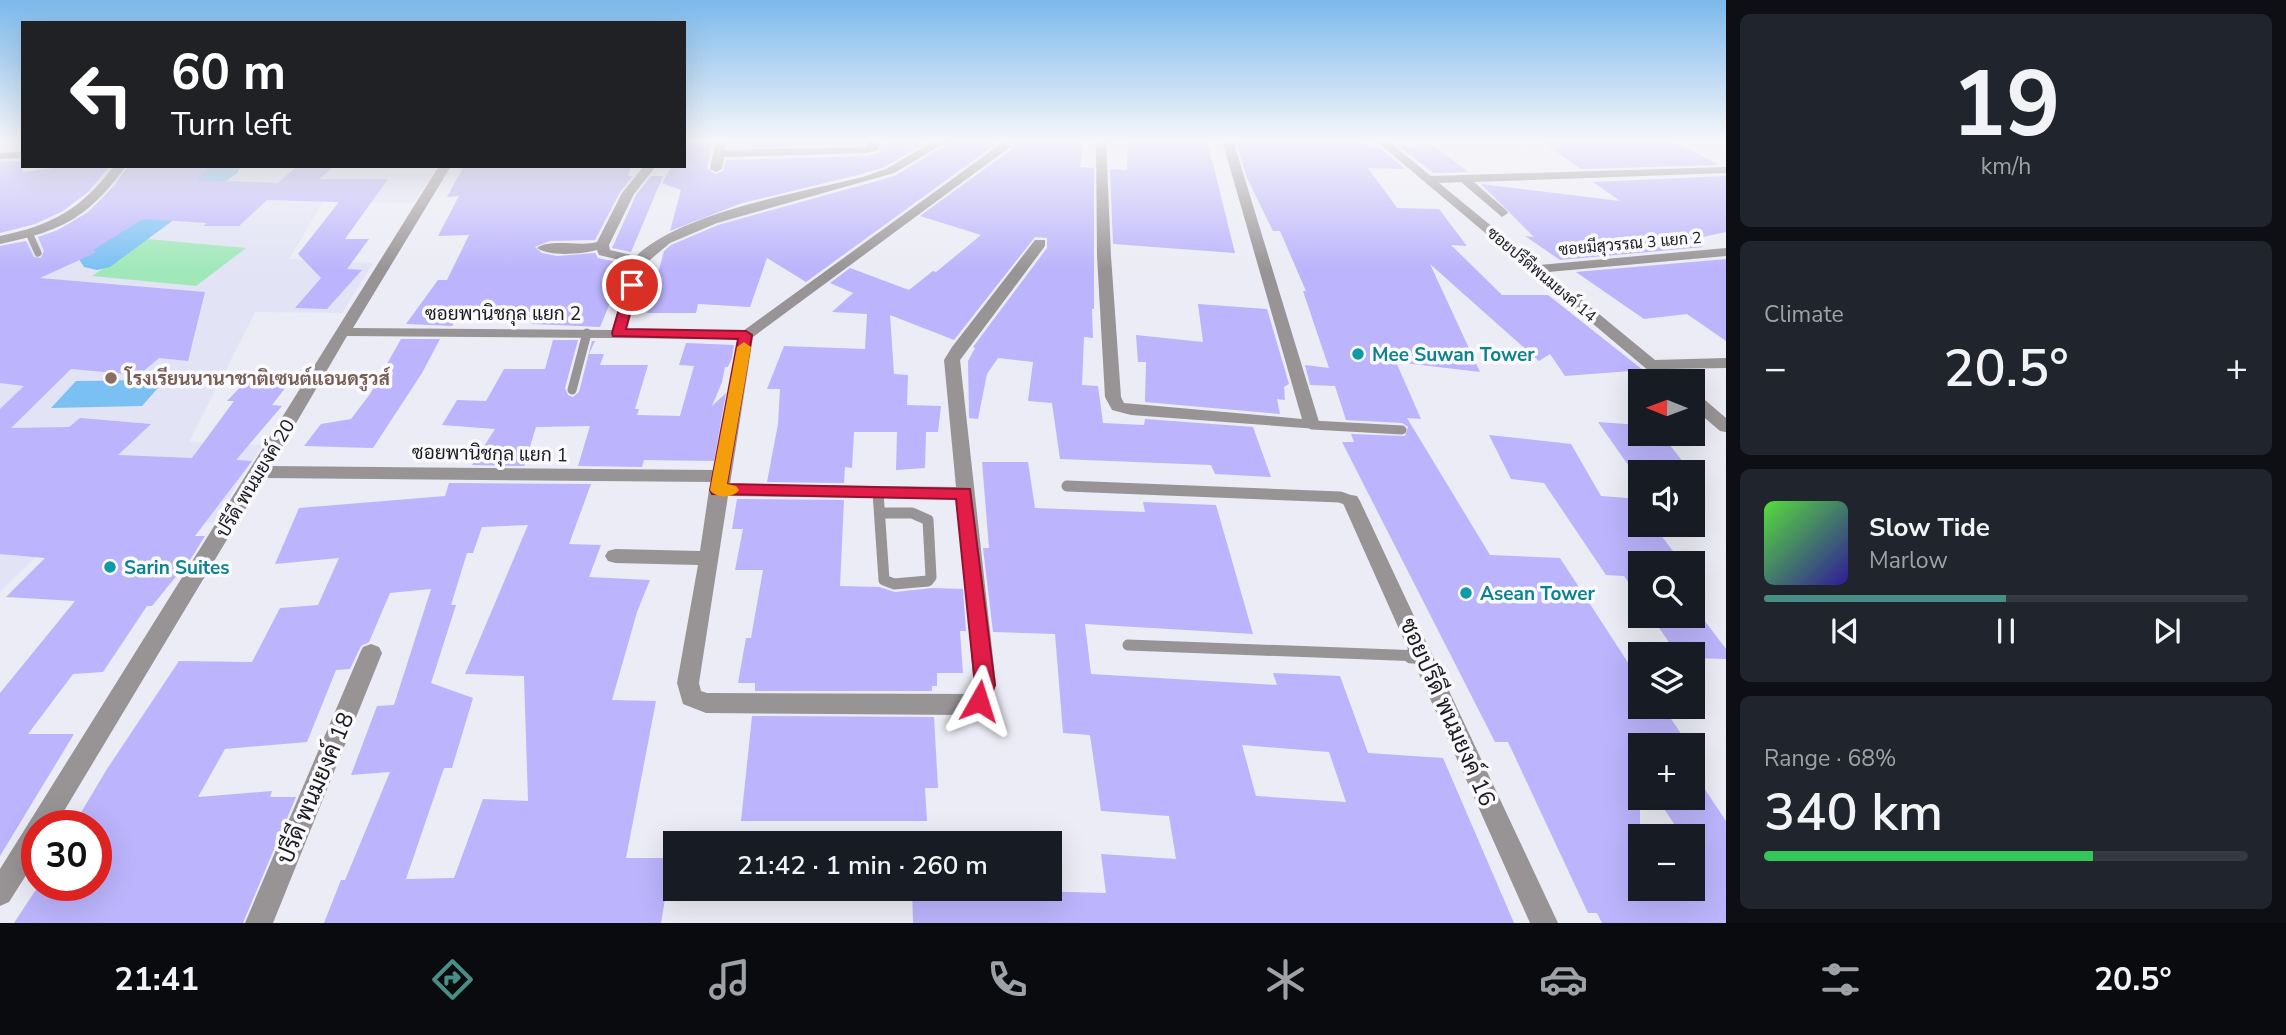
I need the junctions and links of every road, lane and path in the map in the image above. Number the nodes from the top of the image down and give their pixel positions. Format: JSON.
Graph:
{"nodes":[{"id":1,"x":107,"y":183,"type":"edge"},
{"id":2,"x":434,"y":183,"type":"edge"},
{"id":3,"x":636,"y":183,"type":"edge"},
{"id":4,"x":852,"y":183,"type":"edge"},
{"id":5,"x":954,"y":183,"type":"edge"},
{"id":6,"x":1102,"y":183,"type":"edge"},
{"id":7,"x":1240,"y":183,"type":"edge"},
{"id":8,"x":1432,"y":183,"type":"edge"},
{"id":9,"x":1469,"y":183,"type":"edge"},
{"id":10,"x":1502,"y":213,"type":"dead end"},
{"id":11,"x":29,"y":233,"type":"junction"},
{"id":12,"x":0,"y":240,"type":"edge"},
{"id":13,"x":1040,"y":243,"type":"dead end"},
{"id":14,"x":602,"y":245,"type":"junction"},
{"id":15,"x":544,"y":248,"type":"dead end"},
{"id":16,"x":1726,"y":252,"type":"edge"},
{"id":17,"x":38,"y":253,"type":"dead end"},
{"id":18,"x":639,"y":261,"type":"junction"},
{"id":19,"x":1536,"y":269,"type":"junction"},
{"id":20,"x":344,"y":332,"type":"junction"},
{"id":21,"x":587,"y":333,"type":"junction"},
{"id":22,"x":618,"y":333,"type":"junction"},
{"id":23,"x":746,"y":335,"type":"junction"},
{"id":24,"x":1726,"y":363,"type":"edge"},
{"id":25,"x":1652,"y":365,"type":"junction"},
{"id":26,"x":1657,"y":369,"type":"edge"},
{"id":27,"x":572,"y":390,"type":"dead end"},
{"id":28,"x":1705,"y":409,"type":"edge"},
{"id":29,"x":1312,"y":425,"type":"junction"},
{"id":30,"x":1726,"y":427,"type":"edge"},
{"id":31,"x":1402,"y":430,"type":"dead end"},
{"id":32,"x":259,"y":472,"type":"junction"},
{"id":33,"x":720,"y":483,"type":"junction"},
{"id":34,"x":1067,"y":486,"type":"dead end"},
{"id":35,"x":878,"y":492,"type":"junction"},
{"id":36,"x":964,"y":493,"type":"junction"},
{"id":37,"x":1351,"y":501,"type":"joint"},
{"id":38,"x":880,"y":513,"type":"junction"},
{"id":39,"x":615,"y":556,"type":"dead end"},
{"id":40,"x":708,"y":558,"type":"junction"},
{"id":41,"x":1128,"y":645,"type":"dead end"},
{"id":42,"x":371,"y":653,"type":"dead end"},
{"id":43,"x":1422,"y":656,"type":"junction"},
{"id":44,"x":51,"y":810,"type":"edge"},
{"id":45,"x":21,"y":860,"type":"edge"},
{"id":46,"x":0,"y":894,"type":"edge"},
{"id":47,"x":259,"y":923,"type":"edge"},
{"id":48,"x":1544,"y":923,"type":"edge"}],
"edges":[{"from":1,"to":11,"type":"street"},
{"from":2,"to":20,"type":"street","name":"ปรีดี พนมยงค์ 20"},
{"from":3,"to":14,"type":"street"},
{"from":4,"to":18,"type":"street"},
{"from":5,"to":23,"type":"street"},
{"from":6,"to":29,"type":"street"},
{"from":7,"to":29,"type":"street"},
{"from":8,"to":19,"type":"street","name":"ซอยปรีดีพนมยงค์ 14"},
{"from":9,"to":10,"type":"street"},
{"from":11,"to":12,"type":"street"},
{"from":11,"to":17,"type":"lane"},
{"from":13,"to":36,"type":"street"},
{"from":14,"to":15,"type":"street"},
{"from":14,"to":18,"type":"street"},
{"from":16,"to":19,"type":"street","name":"ซอยมีสุวรรณ 3 แยก 2"},
{"from":18,"to":22,"type":"street"},
{"from":19,"to":25,"type":"street","name":"ซอยปรีดีพนมยงค์ 14"},
{"from":20,"to":21,"type":"street","name":"ซอยพานิชกุล แยก 2"},
{"from":20,"to":32,"type":"street","name":"ปรีดี พนมยงค์ 20"},
{"from":21,"to":22,"type":"street","name":"ซอยพานิชกุล แยก 2"},
{"from":21,"to":27,"type":"lane"},
{"from":22,"to":23,"type":"street","name":"ซอยพานิชกุล แยก 2"},
{"from":23,"to":33,"type":"street"},
{"from":24,"to":25,"type":"street"},
{"from":25,"to":26,"type":"street","name":"ซอยปรีดีพนมยงค์ 14"},
{"from":28,"to":30,"type":"street"},
{"from":29,"to":31,"type":"lane"},
{"from":32,"to":33,"type":"street","name":"ซอยพานิชกุล แยก 1"},
{"from":32,"to":44,"type":"street","name":"ปรีดี พนมยงค์ 20"},
{"from":33,"to":35,"type":"street","name":"ซอยพานิชกุล แยก 1"},
{"from":33,"to":40,"type":"street"},
{"from":34,"to":37,"type":"lane"},
{"from":35,"to":36,"type":"street","name":"ซอยพานิชกุล แยก 1"},
{"from":35,"to":38,"type":"lane"},
{"from":36,"to":40,"type":"street"},
{"from":37,"to":43,"type":"street","name":"ซอยปรีดี พนมยงค์ 16"},
{"from":38,"to":38,"type":"lane"},
{"from":39,"to":40,"type":"street"},
{"from":41,"to":43,"type":"lane"},
{"from":42,"to":47,"type":"street","name":"ปรีดี พนมยงค์ 18"},
{"from":43,"to":48,"type":"street","name":"ซอยปรีดี พนมยงค์ 16"},
{"from":45,"to":46,"type":"street"}]}
